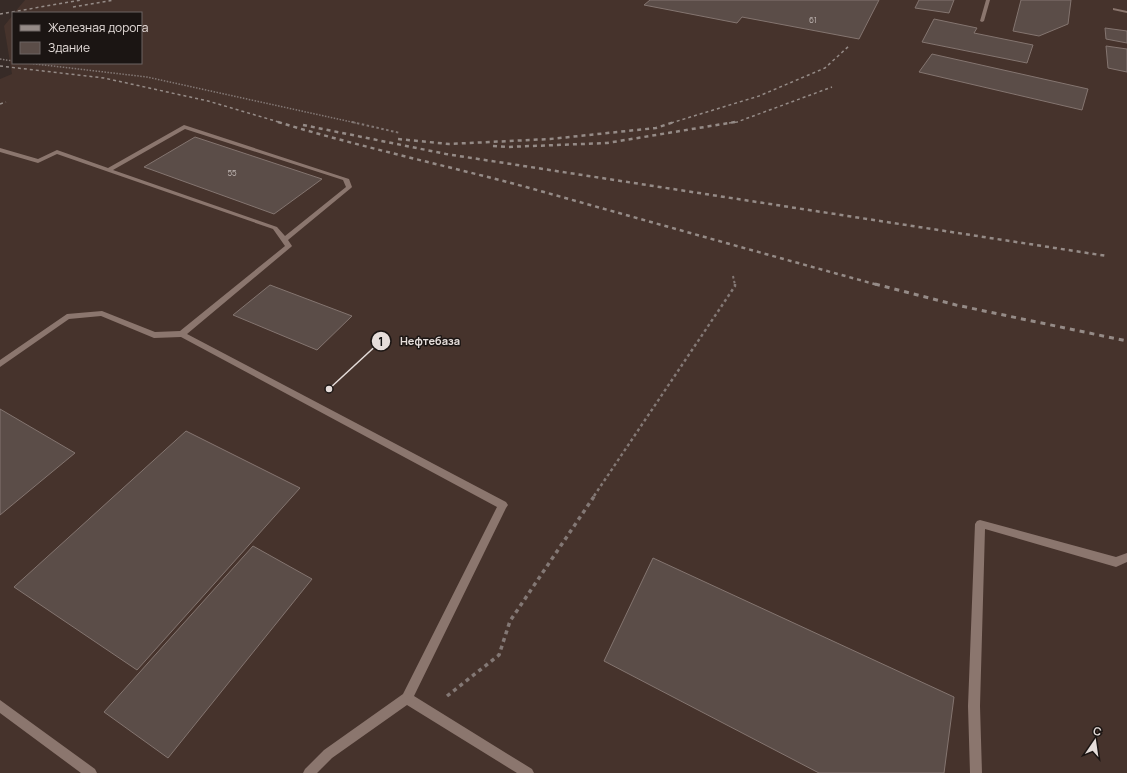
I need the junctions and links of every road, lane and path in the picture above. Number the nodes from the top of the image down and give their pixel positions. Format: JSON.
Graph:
{"nodes":[{"id":1,"x":988,"y":0,"type":"edge"},
{"id":2,"x":1114,"y":10,"type":"dead end"},
{"id":3,"x":1127,"y":12,"type":"edge"},
{"id":4,"x":982,"y":21,"type":"dead end"},
{"id":5,"x":0,"y":59,"type":"edge"},
{"id":6,"x":12,"y":61,"type":"edge"},
{"id":7,"x":36,"y":64,"type":"edge"},
{"id":8,"x":400,"y":133,"type":"dead end"},
{"id":9,"x":0,"y":150,"type":"edge"},
{"id":10,"x":108,"y":170,"type":"junction"},
{"id":11,"x":284,"y":240,"type":"junction"},
{"id":12,"x":733,"y":276,"type":"dead end"},
{"id":13,"x":182,"y":334,"type":"junction"},
{"id":14,"x":0,"y":364,"type":"edge"},
{"id":15,"x":1127,"y":556,"type":"edge"},
{"id":16,"x":407,"y":698,"type":"junction"},
{"id":17,"x":0,"y":706,"type":"edge"},
{"id":18,"x":427,"y":711,"type":"junction"},
{"id":19,"x":91,"y":773,"type":"edge"},
{"id":20,"x":310,"y":773,"type":"edge"},
{"id":21,"x":528,"y":773,"type":"edge"},
{"id":22,"x":976,"y":773,"type":"edge"}],
"edges":[{"from":1,"to":4,"type":"lane"},
{"from":2,"to":3,"type":"lane"},
{"from":5,"to":6,"type":"path"},
{"from":7,"to":8,"type":"path"},
{"from":9,"to":10,"type":"lane"},
{"from":10,"to":11,"type":"lane"},
{"from":10,"to":11,"type":"lane"},
{"from":11,"to":13,"type":"lane"},
{"from":12,"to":18,"type":"path"},
{"from":13,"to":14,"type":"lane"},
{"from":13,"to":16,"type":"lane"},
{"from":15,"to":22,"type":"lane"},
{"from":16,"to":18,"type":"lane"},
{"from":16,"to":20,"type":"lane"},
{"from":17,"to":19,"type":"lane"},
{"from":18,"to":21,"type":"lane"}]}
